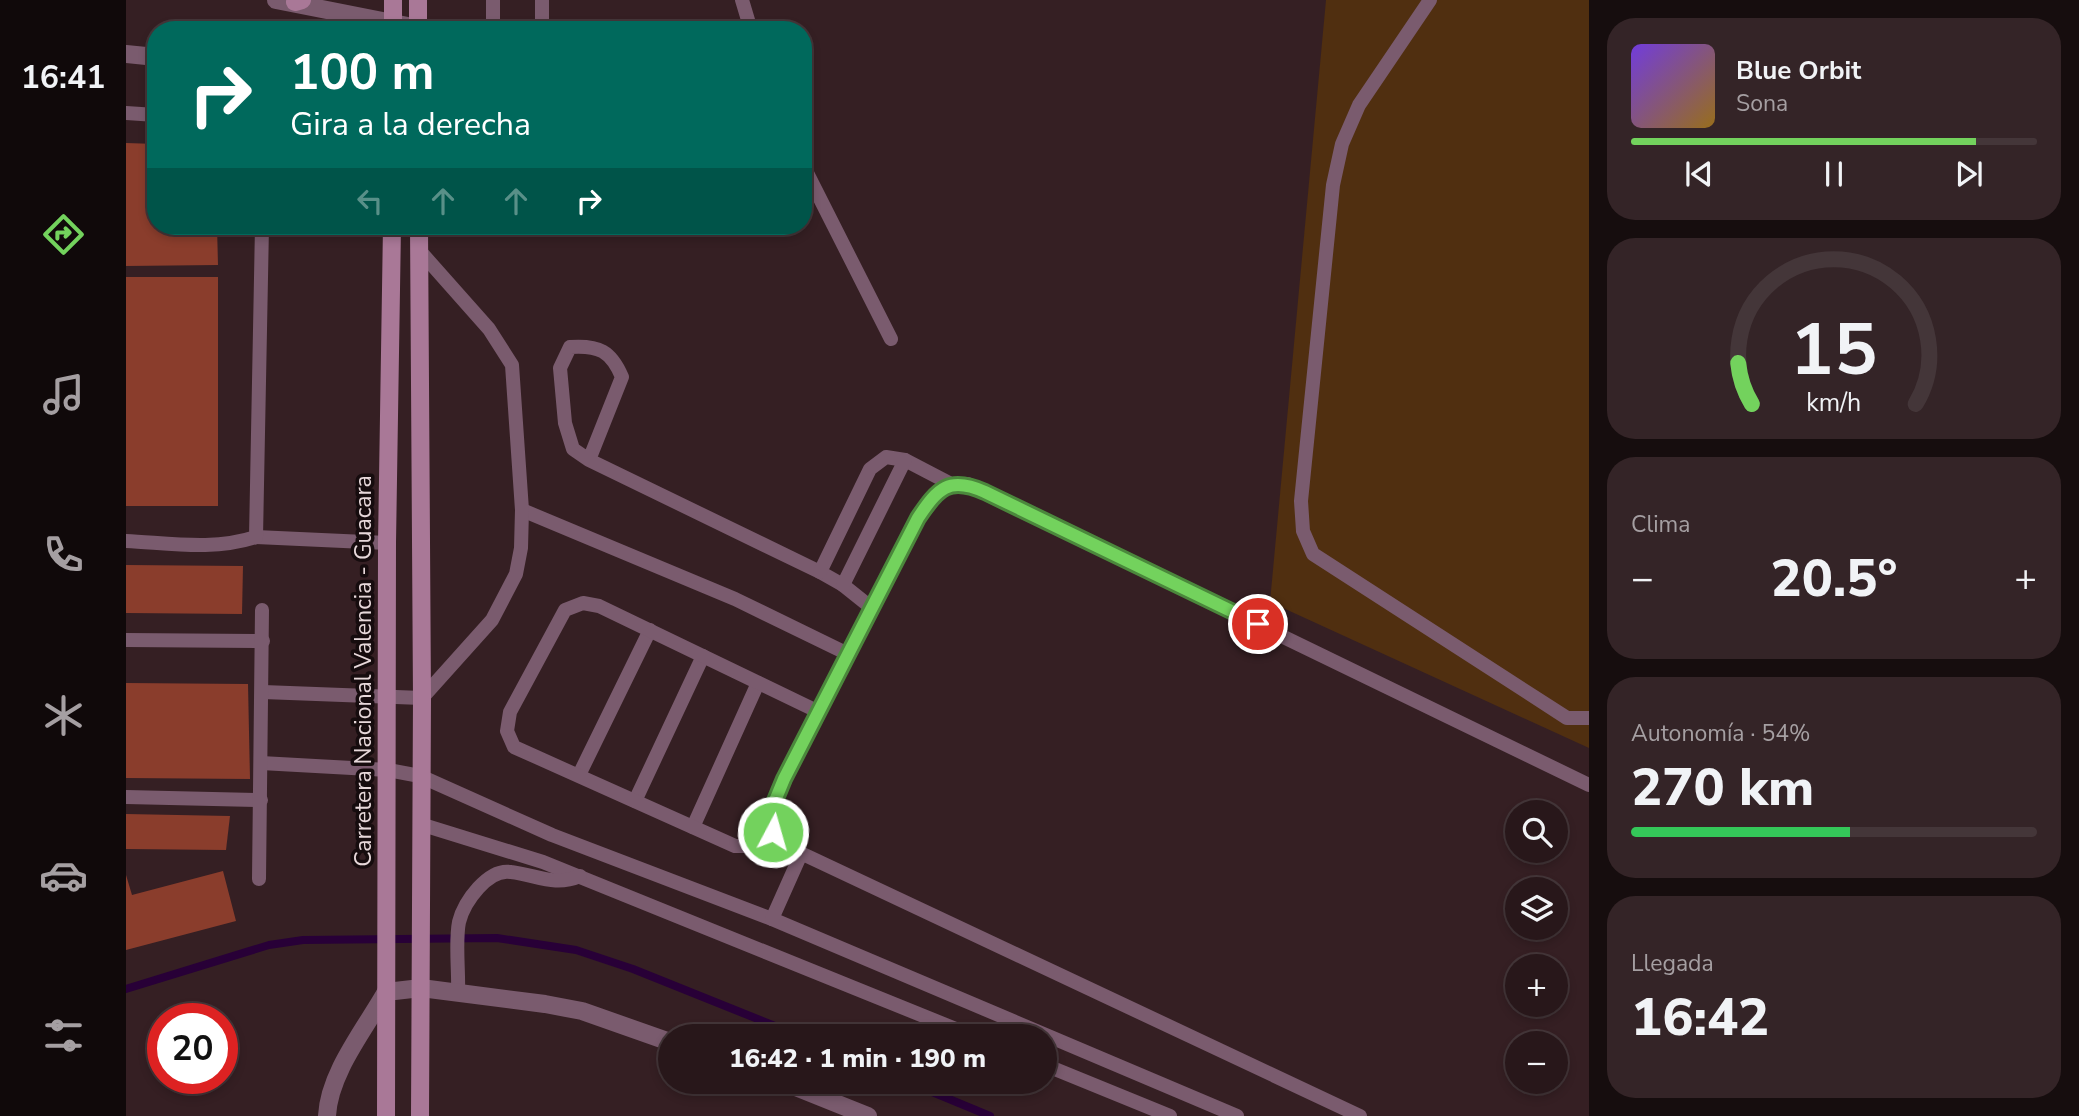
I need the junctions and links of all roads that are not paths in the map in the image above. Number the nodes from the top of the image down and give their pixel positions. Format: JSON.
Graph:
{"nodes":[{"id":1,"x":276,"y":0,"type":"edge"},
{"id":2,"x":393,"y":0,"type":"edge"},
{"id":3,"x":418,"y":0,"type":"edge"},
{"id":4,"x":493,"y":0,"type":"edge"},
{"id":5,"x":542,"y":0,"type":"edge"},
{"id":6,"x":742,"y":0,"type":"edge"},
{"id":7,"x":1430,"y":0,"type":"edge"},
{"id":8,"x":299,"y":1,"type":"edge"},
{"id":9,"x":371,"y":21,"type":"edge"},
{"id":10,"x":393,"y":21,"type":"edge"},
{"id":11,"x":418,"y":21,"type":"edge"},
{"id":12,"x":494,"y":21,"type":"edge"},
{"id":13,"x":542,"y":21,"type":"edge"},
{"id":14,"x":748,"y":21,"type":"edge"},
{"id":15,"x":126,"y":54,"type":"edge"},
{"id":16,"x":147,"y":56,"type":"edge"},
{"id":17,"x":126,"y":113,"type":"edge"},
{"id":18,"x":147,"y":115,"type":"edge"},
{"id":19,"x":812,"y":183,"type":"edge"},
{"id":20,"x":261,"y":235,"type":"edge"},
{"id":21,"x":393,"y":235,"type":"edge"},
{"id":22,"x":419,"y":235,"type":"edge"},
{"id":23,"x":419,"y":250,"type":"junction"},
{"id":24,"x":891,"y":339,"type":"dead end"},
{"id":25,"x":589,"y":460,"type":"junction"},
{"id":26,"x":905,"y":460,"type":"junction"},
{"id":27,"x":951,"y":484,"type":"junction"},
{"id":28,"x":522,"y":510,"type":"junction"},
{"id":29,"x":256,"y":537,"type":"junction"},
{"id":30,"x":126,"y":541,"type":"edge"},
{"id":31,"x":387,"y":543,"type":"junction"},
{"id":32,"x":820,"y":572,"type":"junction"},
{"id":33,"x":843,"y":585,"type":"junction"},
{"id":34,"x":873,"y":609,"type":"junction"},
{"id":35,"x":262,"y":610,"type":"dead end"},
{"id":36,"x":650,"y":630,"type":"junction"},
{"id":37,"x":126,"y":640,"type":"edge"},
{"id":38,"x":262,"y":641,"type":"junction"},
{"id":39,"x":848,"y":654,"type":"junction"},
{"id":40,"x":703,"y":656,"type":"junction"},
{"id":41,"x":758,"y":682,"type":"junction"},
{"id":42,"x":263,"y":692,"type":"junction"},
{"id":43,"x":388,"y":697,"type":"junction"},
{"id":44,"x":422,"y":698,"type":"junction"},
{"id":45,"x":819,"y":712,"type":"junction"},
{"id":46,"x":1589,"y":718,"type":"edge"},
{"id":47,"x":261,"y":763,"type":"junction"},
{"id":48,"x":388,"y":770,"type":"junction"},
{"id":49,"x":579,"y":775,"type":"junction"},
{"id":50,"x":420,"y":776,"type":"junction"},
{"id":51,"x":1589,"y":785,"type":"edge"},
{"id":52,"x":126,"y":797,"type":"edge"},
{"id":53,"x":261,"y":800,"type":"junction"},
{"id":54,"x":635,"y":801,"type":"junction"},
{"id":55,"x":420,"y":824,"type":"junction"},
{"id":56,"x":693,"y":827,"type":"junction"},
{"id":57,"x":773,"y":832,"type":"junction"},
{"id":58,"x":801,"y":854,"type":"junction"},
{"id":59,"x":580,"y":876,"type":"junction"},
{"id":60,"x":259,"y":879,"type":"dead end"},
{"id":61,"x":772,"y":919,"type":"junction"},
{"id":62,"x":421,"y":988,"type":"junction"},
{"id":63,"x":386,"y":992,"type":"junction"},
{"id":64,"x":458,"y":993,"type":"junction"},
{"id":65,"x":944,"y":1024,"type":"edge"},
{"id":66,"x":658,"y":1038,"type":"edge"},
{"id":67,"x":1057,"y":1070,"type":"edge"},
{"id":68,"x":813,"y":1094,"type":"edge"},
{"id":69,"x":327,"y":1116,"type":"edge"},
{"id":70,"x":386,"y":1116,"type":"edge"},
{"id":71,"x":420,"y":1116,"type":"edge"},
{"id":72,"x":868,"y":1116,"type":"edge"},
{"id":73,"x":1170,"y":1116,"type":"edge"},
{"id":74,"x":1237,"y":1116,"type":"edge"},
{"id":75,"x":1360,"y":1116,"type":"edge"}],
"edges":[{"from":1,"to":8,"type":"street"},
{"from":2,"to":10,"type":"main road"},
{"from":3,"to":11,"type":"main road"},
{"from":4,"to":12,"type":"lane"},
{"from":5,"to":13,"type":"lane"},
{"from":6,"to":14,"type":"lane"},
{"from":7,"to":46,"type":"lane"},
{"from":8,"to":9,"type":"street"},
{"from":15,"to":16,"type":"street"},
{"from":17,"to":18,"type":"lane"},
{"from":19,"to":24,"type":"lane"},
{"from":20,"to":29,"type":"lane"},
{"from":21,"to":31,"type":"main road","name":"Carretera Nacional Valencia - Guacara"},
{"from":22,"to":23,"type":"main road"},
{"from":23,"to":28,"type":"lane"},
{"from":23,"to":44,"type":"main road"},
{"from":25,"to":25,"type":"lane"},
{"from":25,"to":32,"type":"lane"},
{"from":26,"to":27,"type":"lane"},
{"from":26,"to":32,"type":"lane"},
{"from":26,"to":33,"type":"lane"},
{"from":27,"to":34,"type":"lane"},
{"from":27,"to":51,"type":"lane"},
{"from":28,"to":39,"type":"lane"},
{"from":28,"to":44,"type":"lane"},
{"from":29,"to":30,"type":"lane"},
{"from":29,"to":31,"type":"lane"},
{"from":31,"to":43,"type":"main road","name":"Carretera Nacional Valencia - Guacara"},
{"from":32,"to":33,"type":"lane"},
{"from":33,"to":34,"type":"lane"},
{"from":34,"to":39,"type":"lane"},
{"from":35,"to":38,"type":"lane"},
{"from":36,"to":40,"type":"lane"},
{"from":36,"to":49,"type":"lane"},
{"from":36,"to":49,"type":"lane"},
{"from":37,"to":38,"type":"lane"},
{"from":38,"to":42,"type":"lane"},
{"from":39,"to":45,"type":"lane"},
{"from":40,"to":41,"type":"lane"},
{"from":40,"to":54,"type":"lane"},
{"from":41,"to":45,"type":"lane"},
{"from":41,"to":56,"type":"lane"},
{"from":42,"to":43,"type":"lane"},
{"from":42,"to":47,"type":"lane"},
{"from":43,"to":44,"type":"lane"},
{"from":43,"to":48,"type":"main road","name":"Carretera Nacional Valencia - Guacara"},
{"from":44,"to":50,"type":"main road"},
{"from":45,"to":57,"type":"lane"},
{"from":47,"to":48,"type":"lane"},
{"from":47,"to":53,"type":"lane"},
{"from":48,"to":50,"type":"lane"},
{"from":48,"to":63,"type":"main road","name":"Carretera Nacional Valencia - Guacara"},
{"from":49,"to":54,"type":"lane"},
{"from":50,"to":55,"type":"main road"},
{"from":50,"to":61,"type":"lane"},
{"from":52,"to":53,"type":"lane"},
{"from":53,"to":60,"type":"lane"},
{"from":54,"to":56,"type":"lane"},
{"from":55,"to":59,"type":"lane"},
{"from":55,"to":62,"type":"main road"},
{"from":56,"to":57,"type":"lane"},
{"from":57,"to":58,"type":"lane"},
{"from":58,"to":61,"type":"lane"},
{"from":58,"to":75,"type":"lane"},
{"from":59,"to":64,"type":"lane"},
{"from":59,"to":65,"type":"lane"},
{"from":61,"to":74,"type":"lane"},
{"from":62,"to":63,"type":"street"},
{"from":62,"to":64,"type":"street"},
{"from":62,"to":71,"type":"main road"},
{"from":63,"to":69,"type":"street"},
{"from":63,"to":70,"type":"main road","name":"Carretera Nacional Valencia - Guacara"},
{"from":64,"to":66,"type":"street"},
{"from":67,"to":73,"type":"lane"},
{"from":68,"to":72,"type":"street"}]}
